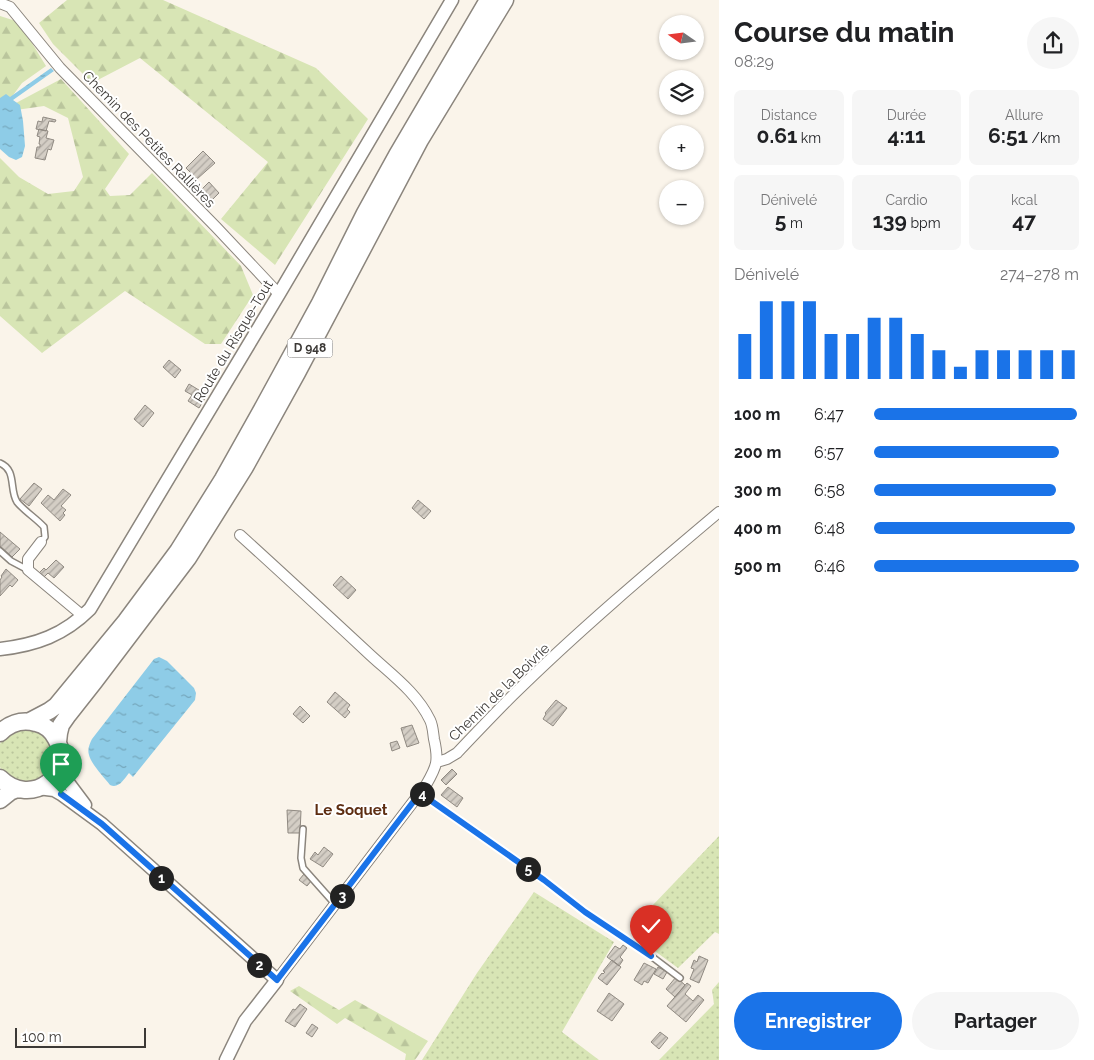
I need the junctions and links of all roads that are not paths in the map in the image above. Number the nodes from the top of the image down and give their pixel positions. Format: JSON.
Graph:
{"nodes":[{"id":1,"x":452,"y":0,"type":"edge"},
{"id":2,"x":488,"y":0,"type":"edge"},
{"id":3,"x":505,"y":0,"type":"edge"},
{"id":4,"x":0,"y":3,"type":"edge"},
{"id":5,"x":279,"y":294,"type":"junction"},
{"id":6,"x":0,"y":463,"type":"edge"},
{"id":7,"x":719,"y":512,"type":"edge"},
{"id":8,"x":240,"y":535,"type":"dead end"},
{"id":9,"x":41,"y":542,"type":"joint"},
{"id":10,"x":0,"y":551,"type":"edge"},
{"id":11,"x":28,"y":570,"type":"junction"},
{"id":12,"x":83,"y":616,"type":"junction"},
{"id":13,"x":0,"y":649,"type":"edge"},
{"id":14,"x":30,"y":721,"type":"junction"},
{"id":15,"x":1,"y":730,"type":"edge"},
{"id":16,"x":58,"y":742,"type":"junction"},
{"id":17,"x":437,"y":762,"type":"junction"},
{"id":18,"x":60,"y":764,"type":"junction"},
{"id":19,"x":0,"y":778,"type":"edge"},
{"id":20,"x":38,"y":788,"type":"junction"},
{"id":21,"x":17,"y":789,"type":"junction"},
{"id":22,"x":420,"y":793,"type":"junction"},
{"id":23,"x":0,"y":800,"type":"edge"},
{"id":24,"x":102,"y":824,"type":"junction"},
{"id":25,"x":303,"y":829,"type":"dead end"},
{"id":26,"x":336,"y":904,"type":"junction"},
{"id":27,"x":680,"y":978,"type":"dead end"},
{"id":28,"x":277,"y":980,"type":"junction"},
{"id":29,"x":226,"y":1060,"type":"edge"}],
"edges":[{"from":1,"to":5,"type":"street","name":"Route du Risque-Tout"},
{"from":2,"to":14,"type":"highway","number":"D 948"},
{"from":3,"to":16,"type":"highway","number":"D 948"},
{"from":4,"to":5,"type":"street","name":"Chemin des Petites Rallières"},
{"from":5,"to":12,"type":"street","name":"Route du Risque-Tout"},
{"from":6,"to":9,"type":"lane"},
{"from":7,"to":17,"type":"street","name":"Chemin de la Boivrie"},
{"from":8,"to":17,"type":"street","name":"Chemin de la Boivrie"},
{"from":9,"to":11,"type":"street"},
{"from":10,"to":11,"type":"lane"},
{"from":11,"to":12,"type":"street"},
{"from":12,"to":13,"type":"street","name":"Route du Risque-Tout"},
{"from":14,"to":15,"type":"highway"},
{"from":14,"to":16,"type":"highway"},
{"from":16,"to":18,"type":"highway"},
{"from":17,"to":22,"type":"street"},
{"from":18,"to":20,"type":"highway"},
{"from":18,"to":24,"type":"street"},
{"from":19,"to":21,"type":"highway"},
{"from":20,"to":21,"type":"highway"},
{"from":20,"to":24,"type":"street"},
{"from":21,"to":23,"type":"highway"},
{"from":22,"to":26,"type":"street"},
{"from":22,"to":27,"type":"lane"},
{"from":24,"to":28,"type":"street"},
{"from":25,"to":26,"type":"lane"},
{"from":26,"to":28,"type":"street"},
{"from":28,"to":29,"type":"street"}]}
